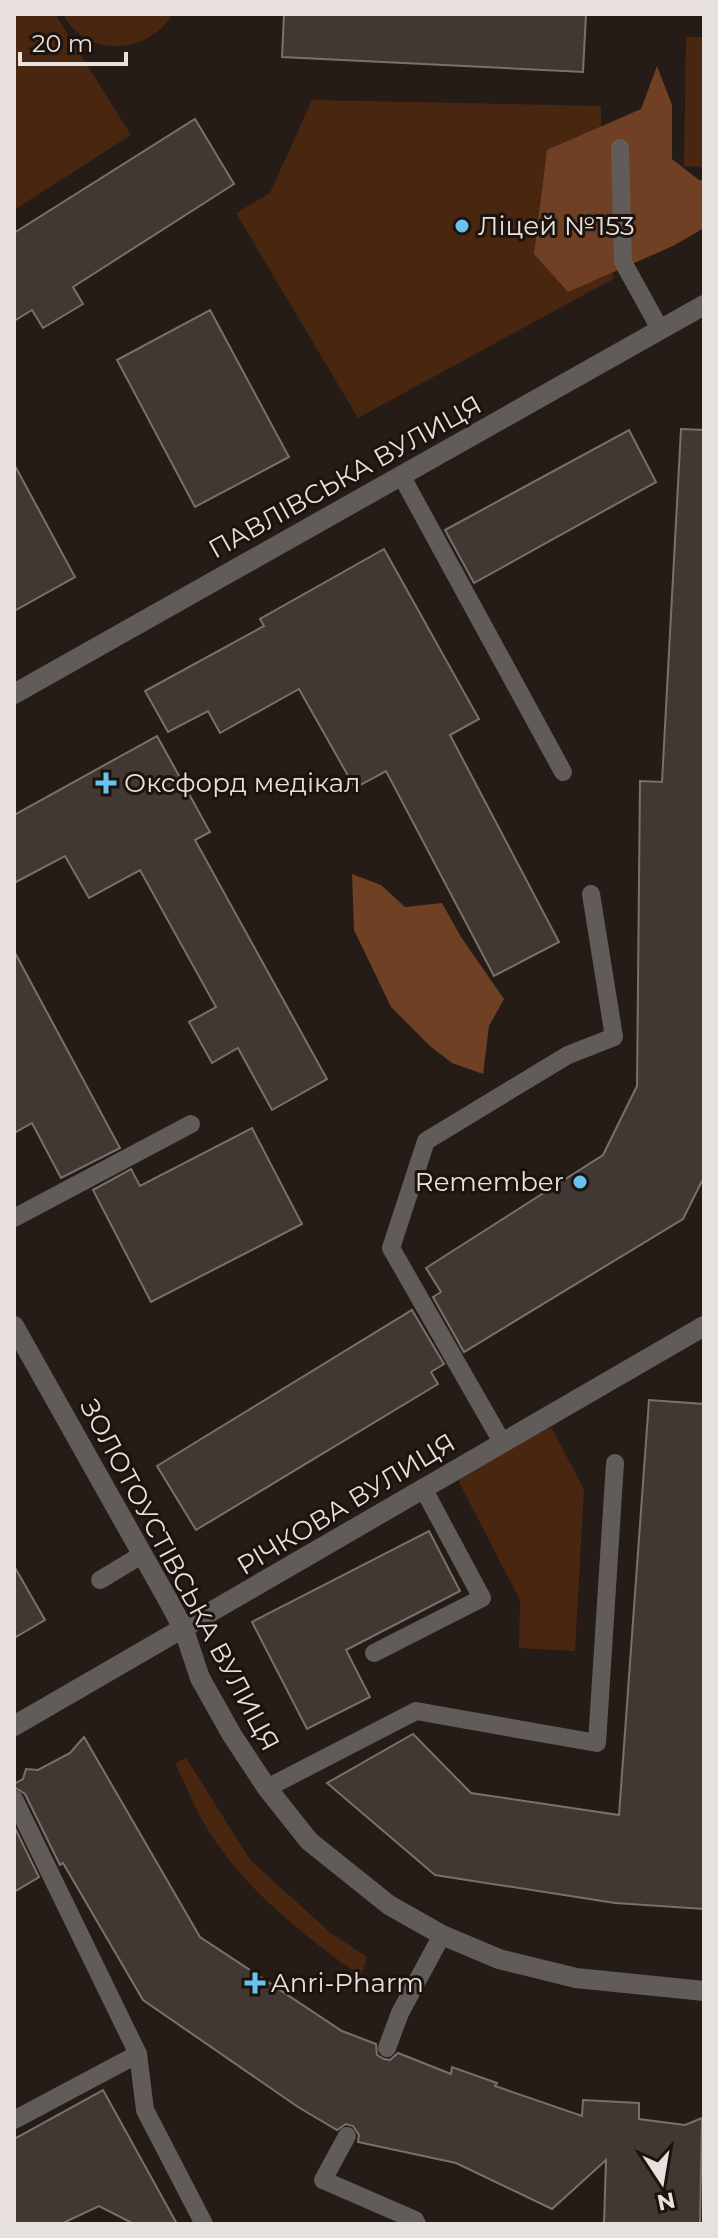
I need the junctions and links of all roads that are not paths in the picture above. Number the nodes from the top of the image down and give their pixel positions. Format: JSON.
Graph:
{"nodes":[{"id":1,"x":620,"y":148,"type":"dead end"},
{"id":2,"x":704,"y":305,"type":"edge"},
{"id":3,"x":660,"y":329,"type":"junction"},
{"id":4,"x":401,"y":475,"type":"junction"},
{"id":5,"x":14,"y":694,"type":"edge"},
{"id":6,"x":563,"y":772,"type":"dead end"},
{"id":7,"x":591,"y":894,"type":"dead end"},
{"id":8,"x":191,"y":1124,"type":"dead end"},
{"id":9,"x":14,"y":1218,"type":"edge"},
{"id":10,"x":14,"y":1326,"type":"edge"},
{"id":11,"x":704,"y":1326,"type":"edge"},
{"id":12,"x":502,"y":1442,"type":"junction"},
{"id":13,"x":615,"y":1463,"type":"dead end"},
{"id":14,"x":423,"y":1488,"type":"junction"},
{"id":15,"x":143,"y":1554,"type":"junction"},
{"id":16,"x":100,"y":1580,"type":"dead end"},
{"id":17,"x":184,"y":1630,"type":"junction"},
{"id":18,"x":374,"y":1653,"type":"dead end"},
{"id":19,"x":14,"y":1726,"type":"edge"},
{"id":20,"x":267,"y":1788,"type":"junction"},
{"id":21,"x":14,"y":1799,"type":"edge"},
{"id":22,"x":442,"y":1935,"type":"junction"},
{"id":23,"x":704,"y":1991,"type":"edge"},
{"id":24,"x":387,"y":2048,"type":"dead end"},
{"id":25,"x":138,"y":2054,"type":"junction"},
{"id":26,"x":14,"y":2120,"type":"edge"},
{"id":27,"x":347,"y":2136,"type":"dead end"},
{"id":28,"x":204,"y":2224,"type":"edge"},
{"id":29,"x":417,"y":2224,"type":"edge"}],
"edges":[{"from":1,"to":3,"type":"lane"},
{"from":2,"to":3,"type":"street","name":"ПАВЛІВСЬКА ВУЛИЦЯ"},
{"from":3,"to":4,"type":"street","name":"ПАВЛІВСЬКА ВУЛИЦЯ"},
{"from":4,"to":5,"type":"street","name":"ПАВЛІВСЬКА ВУЛИЦЯ"},
{"from":4,"to":6,"type":"lane"},
{"from":7,"to":12,"type":"lane"},
{"from":8,"to":9,"type":"lane"},
{"from":10,"to":15,"type":"street","name":"ЗОЛОТОУСТІВСЬКА ВУЛИЦЯ"},
{"from":11,"to":12,"type":"street","name":"РІЧКОВА ВУЛИЦЯ"},
{"from":12,"to":14,"type":"street","name":"РІЧКОВА ВУЛИЦЯ"},
{"from":13,"to":20,"type":"lane"},
{"from":14,"to":17,"type":"street","name":"РІЧКОВА ВУЛИЦЯ"},
{"from":14,"to":18,"type":"lane"},
{"from":15,"to":16,"type":"lane"},
{"from":15,"to":17,"type":"street","name":"ЗОЛОТОУСТІВСЬКА ВУЛИЦЯ"},
{"from":17,"to":19,"type":"street","name":"РІЧКОВА ВУЛИЦЯ"},
{"from":17,"to":20,"type":"street","name":"ЗОЛОТОУСТІВСЬКА ВУЛИЦЯ"},
{"from":20,"to":22,"type":"street","name":"ЗОЛОТОУСТІВСЬКА ВУЛИЦЯ"},
{"from":21,"to":25,"type":"lane"},
{"from":22,"to":23,"type":"street","name":"ЗОЛОТОУСТІВСЬКА ВУЛИЦЯ"},
{"from":22,"to":24,"type":"lane"},
{"from":25,"to":26,"type":"lane"},
{"from":25,"to":28,"type":"lane"},
{"from":27,"to":29,"type":"lane"}]}
